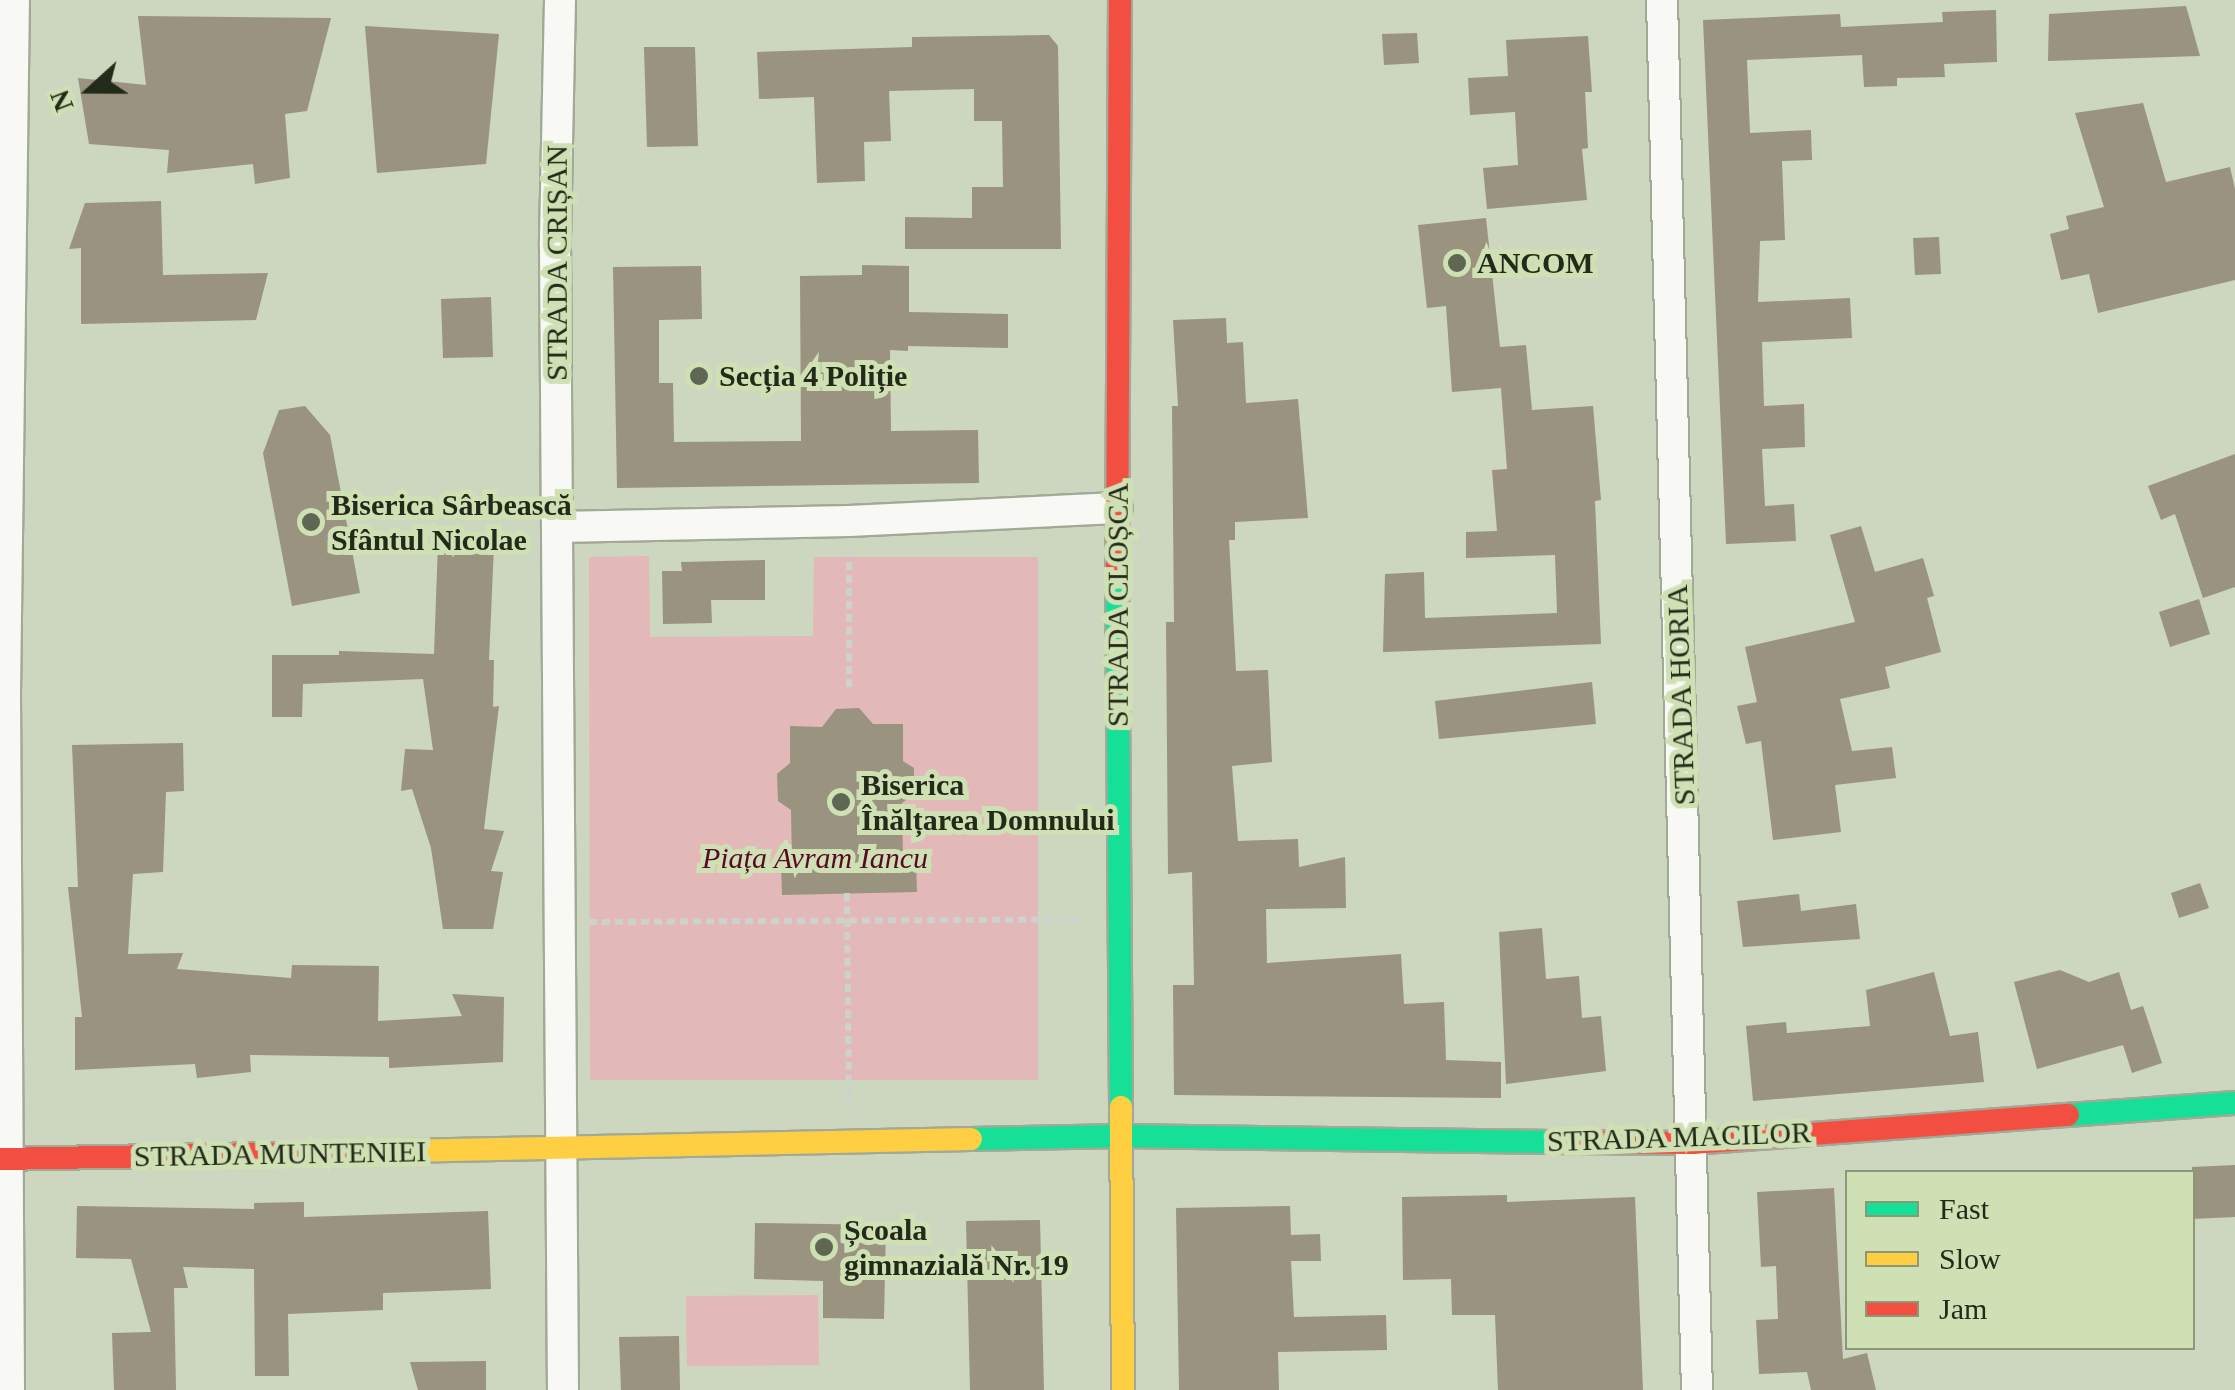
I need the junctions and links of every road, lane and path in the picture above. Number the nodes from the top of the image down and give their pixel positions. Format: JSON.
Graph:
{"nodes":[{"id":1,"x":14,"y":0,"type":"edge"},
{"id":2,"x":560,"y":0,"type":"edge"},
{"id":3,"x":1120,"y":0,"type":"edge"},
{"id":4,"x":1662,"y":0,"type":"edge"},
{"id":5,"x":1117,"y":508,"type":"junction"},
{"id":6,"x":849,"y":522,"type":"junction"},
{"id":7,"x":558,"y":526,"type":"junction"},
{"id":8,"x":849,"y":688,"type":"dead end"},
{"id":9,"x":847,"y":894,"type":"dead end"},
{"id":10,"x":1118,"y":918,"type":"junction"},
{"id":11,"x":578,"y":922,"type":"dead end"},
{"id":12,"x":850,"y":924,"type":"junction"},
{"id":13,"x":2235,"y":1103,"type":"edge"},
{"id":14,"x":1121,"y":1136,"type":"junction"},
{"id":15,"x":1693,"y":1143,"type":"junction"},
{"id":16,"x":849,"y":1144,"type":"junction"},
{"id":17,"x":561,"y":1149,"type":"junction"},
{"id":18,"x":4,"y":1159,"type":"edge"},
{"id":19,"x":9,"y":1390,"type":"edge"},
{"id":20,"x":562,"y":1390,"type":"edge"},
{"id":21,"x":1123,"y":1390,"type":"edge"},
{"id":22,"x":1696,"y":1390,"type":"edge"}],
"edges":[{"from":1,"to":18,"type":"street"},
{"from":2,"to":7,"type":"street","name":"STRADA CRIȘAN"},
{"from":3,"to":5,"type":"street","name":"STRADA CLOȘCA"},
{"from":4,"to":15,"type":"street","name":"STRADA HORIA"},
{"from":5,"to":6,"type":"street"},
{"from":5,"to":10,"type":"street","name":"STRADA CLOȘCA"},
{"from":6,"to":7,"type":"street"},
{"from":6,"to":8,"type":"path"},
{"from":7,"to":17,"type":"street"},
{"from":9,"to":12,"type":"path"},
{"from":10,"to":12,"type":"path"},
{"from":10,"to":14,"type":"street","name":"STRADA CLOȘCA"},
{"from":11,"to":12,"type":"path"},
{"from":12,"to":16,"type":"path"},
{"from":13,"to":15,"type":"street","name":"STRADA MACILOR"},
{"from":14,"to":15,"type":"street","name":"STRADA MACILOR"},
{"from":14,"to":16,"type":"street"},
{"from":14,"to":21,"type":"street","name":"STRADA CLOȘCA"},
{"from":15,"to":22,"type":"street","name":"STRADA HORIA"},
{"from":16,"to":17,"type":"street"},
{"from":17,"to":18,"type":"street","name":"STRADA MUNTENIEI"},
{"from":17,"to":20,"type":"street"},
{"from":18,"to":19,"type":"street"}]}
